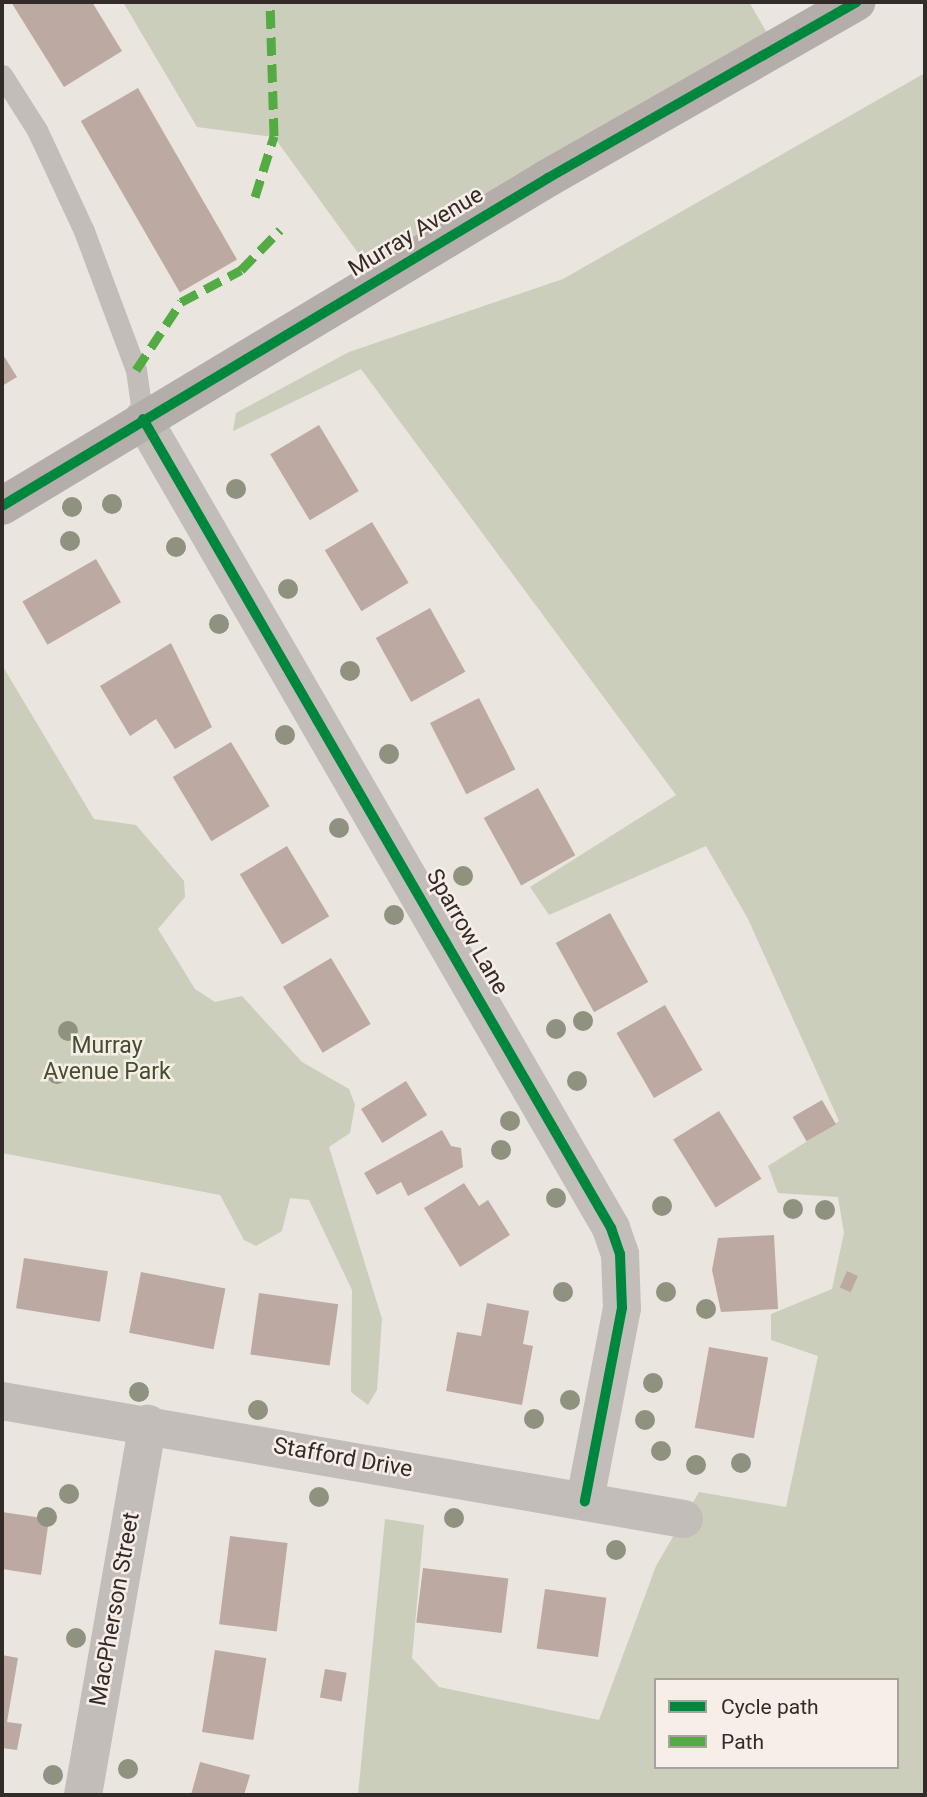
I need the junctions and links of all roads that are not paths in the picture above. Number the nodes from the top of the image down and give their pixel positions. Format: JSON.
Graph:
{"nodes":[{"id":1,"x":856,"y":2,"type":"edge"},
{"id":2,"x":2,"y":75,"type":"edge"},
{"id":3,"x":143,"y":418,"type":"junction"},
{"id":4,"x":2,"y":506,"type":"edge"},
{"id":5,"x":2,"y":1401,"type":"edge"},
{"id":6,"x":148,"y":1424,"type":"junction"},
{"id":7,"x":585,"y":1501,"type":"junction"},
{"id":8,"x":684,"y":1519,"type":"dead end"},
{"id":9,"x":83,"y":1795,"type":"edge"}],
"edges":[{"from":1,"to":3,"type":"street","name":"Murray Avenue"},
{"from":2,"to":3,"type":"lane"},
{"from":3,"to":4,"type":"street","name":"Murray Avenue"},
{"from":3,"to":7,"type":"street","name":"Sparrow Lane"},
{"from":5,"to":6,"type":"street","name":"Stafford Drive"},
{"from":6,"to":7,"type":"street","name":"Stafford Drive"},
{"from":6,"to":9,"type":"street","name":"MacPherson Street"},
{"from":7,"to":8,"type":"street","name":"Stafford Drive"}]}
